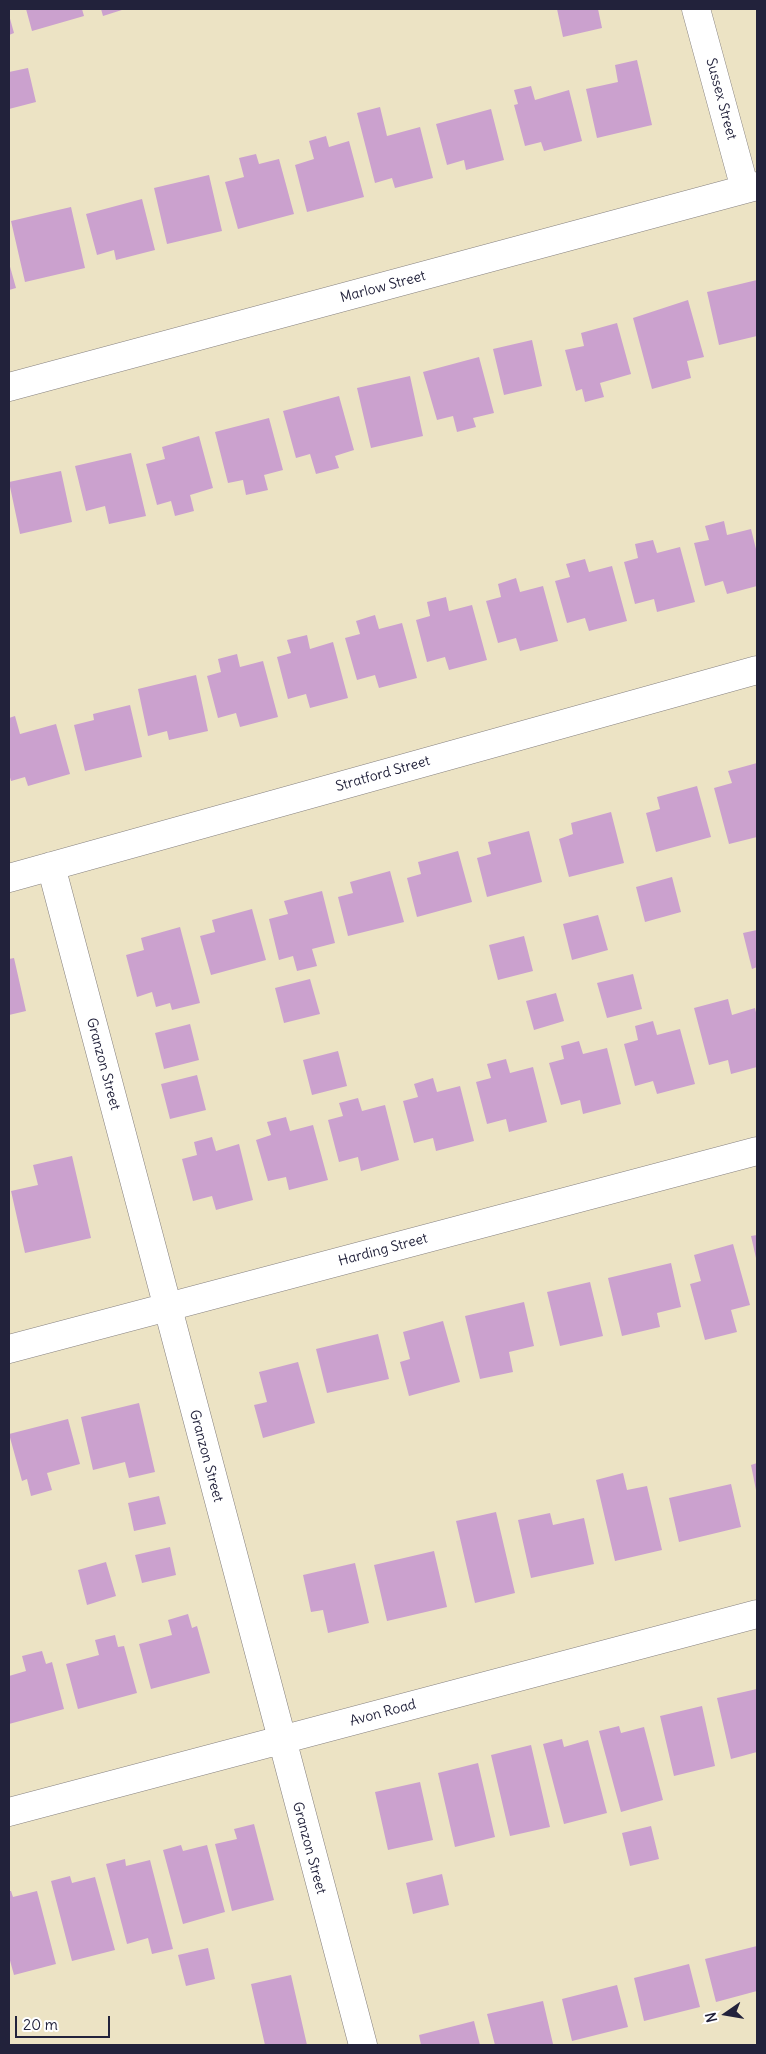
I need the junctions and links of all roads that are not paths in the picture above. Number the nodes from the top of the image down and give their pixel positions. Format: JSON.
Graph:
{"nodes":[{"id":1,"x":696,"y":9,"type":"edge"},
{"id":2,"x":751,"y":187,"type":"edge"},
{"id":3,"x":9,"y":387,"type":"edge"},
{"id":4,"x":757,"y":670,"type":"edge"},
{"id":5,"x":51,"y":866,"type":"junction"},
{"id":6,"x":9,"y":878,"type":"edge"},
{"id":7,"x":757,"y":1152,"type":"edge"},
{"id":8,"x":167,"y":1307,"type":"junction"},
{"id":9,"x":9,"y":1348,"type":"edge"},
{"id":10,"x":757,"y":1614,"type":"edge"},
{"id":11,"x":281,"y":1740,"type":"junction"},
{"id":12,"x":9,"y":1812,"type":"edge"},
{"id":13,"x":363,"y":2045,"type":"edge"}],
"edges":[{"from":1,"to":2,"type":"street","name":"Sussex Street"},
{"from":2,"to":3,"type":"street","name":"Marlow Street"},
{"from":4,"to":5,"type":"street","name":"Stratford Street"},
{"from":5,"to":6,"type":"street","name":"Stratford Street"},
{"from":5,"to":8,"type":"street","name":"Granzon Street"},
{"from":7,"to":8,"type":"street","name":"Harding Street"},
{"from":8,"to":9,"type":"street","name":"Harding Street"},
{"from":8,"to":11,"type":"street","name":"Granzon Street"},
{"from":10,"to":11,"type":"street","name":"Avon Road"},
{"from":11,"to":12,"type":"street","name":"Avon Road"},
{"from":11,"to":13,"type":"street","name":"Granzon Street"}]}
